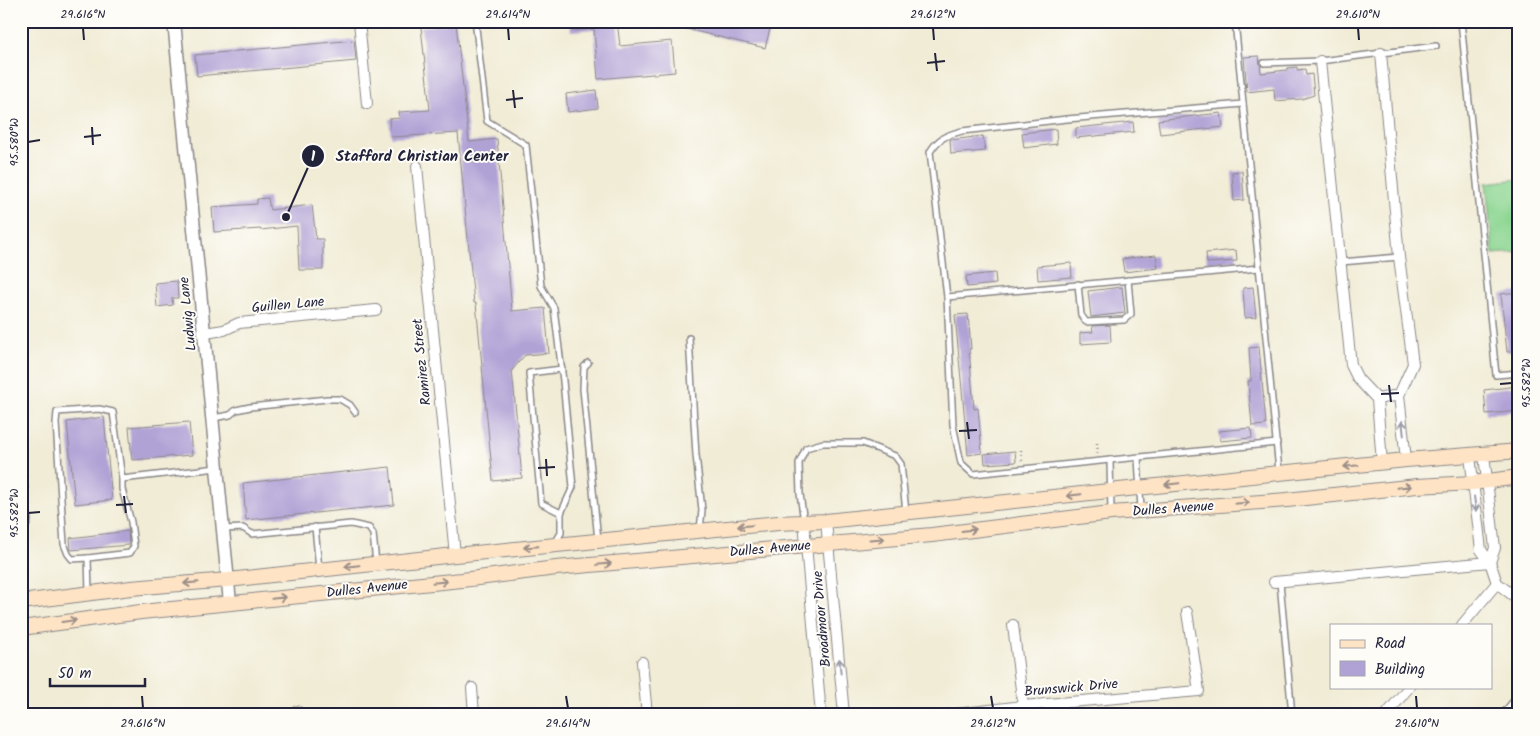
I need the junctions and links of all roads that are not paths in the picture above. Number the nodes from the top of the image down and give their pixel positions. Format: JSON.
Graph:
{"nodes":[{"id":1,"x":174,"y":21,"type":"edge"},
{"id":2,"x":359,"y":21,"type":"edge"},
{"id":3,"x":1235,"y":21,"type":"edge"},
{"id":4,"x":1479,"y":21,"type":"edge"},
{"id":5,"x":1461,"y":22,"type":"edge"},
{"id":6,"x":476,"y":28,"type":"dead end"},
{"id":7,"x":1436,"y":46,"type":"dead end"},
{"id":8,"x":1381,"y":53,"type":"junction"},
{"id":9,"x":1320,"y":61,"type":"junction"},
{"id":10,"x":1264,"y":63,"type":"dead end"},
{"id":11,"x":367,"y":104,"type":"dead end"},
{"id":12,"x":1243,"y":104,"type":"junction"},
{"id":13,"x":417,"y":166,"type":"dead end"},
{"id":14,"x":1399,"y":257,"type":"junction"},
{"id":15,"x":1341,"y":262,"type":"junction"},
{"id":16,"x":1259,"y":268,"type":"junction"},
{"id":17,"x":1128,"y":280,"type":"junction"},
{"id":18,"x":1078,"y":284,"type":"junction"},
{"id":19,"x":947,"y":296,"type":"junction"},
{"id":20,"x":376,"y":310,"type":"dead end"},
{"id":21,"x":204,"y":333,"type":"junction"},
{"id":22,"x":689,"y":338,"type":"dead end"},
{"id":23,"x":588,"y":363,"type":"dead end"},
{"id":24,"x":562,"y":369,"type":"junction"},
{"id":25,"x":1519,"y":373,"type":"edge"},
{"id":26,"x":1399,"y":395,"type":"junction"},
{"id":27,"x":1377,"y":399,"type":"junction"},
{"id":28,"x":355,"y":412,"type":"dead end"},
{"id":29,"x":213,"y":418,"type":"junction"},
{"id":30,"x":1277,"y":444,"type":"junction"},
{"id":31,"x":1519,"y":451,"type":"edge"},
{"id":32,"x":21,"y":455,"type":"edge"},
{"id":33,"x":1477,"y":455,"type":"junction"},
{"id":34,"x":1138,"y":458,"type":"junction"},
{"id":35,"x":1110,"y":460,"type":"junction"},
{"id":36,"x":1406,"y":460,"type":"junction"},
{"id":37,"x":1382,"y":463,"type":"junction"},
{"id":38,"x":218,"y":468,"type":"junction"},
{"id":39,"x":1279,"y":473,"type":"junction"},
{"id":40,"x":1519,"y":477,"type":"edge"},
{"id":41,"x":122,"y":479,"type":"junction"},
{"id":42,"x":1487,"y":481,"type":"junction"},
{"id":43,"x":1473,"y":483,"type":"junction"},
{"id":44,"x":1140,"y":488,"type":"junction"},
{"id":45,"x":1110,"y":491,"type":"junction"},
{"id":46,"x":1141,"y":511,"type":"junction"},
{"id":47,"x":906,"y":512,"type":"junction"},
{"id":48,"x":561,"y":513,"type":"junction"},
{"id":49,"x":1111,"y":514,"type":"junction"},
{"id":50,"x":826,"y":521,"type":"junction"},
{"id":51,"x":804,"y":522,"type":"junction"},
{"id":52,"x":315,"y":527,"type":"junction"},
{"id":53,"x":223,"y":529,"type":"junction"},
{"id":54,"x":700,"y":530,"type":"junction"},
{"id":55,"x":21,"y":538,"type":"edge"},
{"id":56,"x":598,"y":541,"type":"junction"},
{"id":57,"x":829,"y":543,"type":"junction"},
{"id":58,"x":554,"y":545,"type":"junction"},
{"id":59,"x":806,"y":545,"type":"junction"},
{"id":60,"x":455,"y":555,"type":"junction"},
{"id":61,"x":88,"y":558,"type":"junction"},
{"id":62,"x":1490,"y":562,"type":"junction"},
{"id":63,"x":376,"y":563,"type":"junction"},
{"id":64,"x":556,"y":568,"type":"junction"},
{"id":65,"x":319,"y":570,"type":"junction"},
{"id":66,"x":228,"y":580,"type":"junction"},
{"id":67,"x":1277,"y":582,"type":"joint"},
{"id":68,"x":1497,"y":582,"type":"junction"},
{"id":69,"x":89,"y":593,"type":"junction"},
{"id":70,"x":1519,"y":600,"type":"edge"},
{"id":71,"x":21,"y":602,"type":"edge"},
{"id":72,"x":230,"y":603,"type":"junction"},
{"id":73,"x":1187,"y":612,"type":"dead end"},
{"id":74,"x":1463,"y":624,"type":"edge"},
{"id":75,"x":1013,"y":625,"type":"dead end"},
{"id":76,"x":21,"y":628,"type":"edge"},
{"id":77,"x":642,"y":662,"type":"dead end"},
{"id":78,"x":472,"y":688,"type":"dead end"},
{"id":79,"x":1408,"y":688,"type":"edge"},
{"id":80,"x":1519,"y":694,"type":"edge"},
{"id":81,"x":1024,"y":706,"type":"junction"},
{"id":82,"x":474,"y":715,"type":"edge"},
{"id":83,"x":648,"y":715,"type":"edge"},
{"id":84,"x":821,"y":715,"type":"edge"},
{"id":85,"x":844,"y":715,"type":"edge"},
{"id":86,"x":947,"y":715,"type":"edge"},
{"id":87,"x":1292,"y":715,"type":"edge"},
{"id":88,"x":1386,"y":715,"type":"edge"},
{"id":89,"x":1502,"y":715,"type":"edge"}],
"edges":[{"from":1,"to":21,"type":"street","name":"Ludwig Lane"},
{"from":2,"to":11,"type":"street"},
{"from":3,"to":12,"type":"lane"},
{"from":4,"to":5,"type":"lane"},
{"from":5,"to":25,"type":"lane"},
{"from":6,"to":24,"type":"lane"},
{"from":7,"to":8,"type":"lane"},
{"from":8,"to":9,"type":"lane"},
{"from":8,"to":14,"type":"street"},
{"from":9,"to":10,"type":"lane"},
{"from":9,"to":15,"type":"street"},
{"from":12,"to":16,"type":"lane"},
{"from":12,"to":19,"type":"lane"},
{"from":13,"to":60,"type":"street","name":"Ramirez Street"},
{"from":14,"to":15,"type":"lane"},
{"from":14,"to":26,"type":"street"},
{"from":15,"to":27,"type":"street"},
{"from":16,"to":17,"type":"lane"},
{"from":16,"to":30,"type":"lane"},
{"from":17,"to":18,"type":"lane"},
{"from":17,"to":18,"type":"lane"},
{"from":18,"to":19,"type":"lane"},
{"from":19,"to":35,"type":"lane"},
{"from":20,"to":21,"type":"street","name":"Guillen Lane"},
{"from":21,"to":29,"type":"street","name":"Ludwig Lane"},
{"from":22,"to":54,"type":"lane"},
{"from":23,"to":56,"type":"lane"},
{"from":24,"to":48,"type":"lane"},
{"from":24,"to":48,"type":"lane"},
{"from":26,"to":27,"type":"street"},
{"from":36,"to":26,"type":"street","one_way":true},
{"from":27,"to":37,"type":"street"},
{"from":28,"to":29,"type":"lane"},
{"from":29,"to":38,"type":"street","name":"Ludwig Lane"},
{"from":30,"to":34,"type":"lane"},
{"from":30,"to":39,"type":"lane"},
{"from":31,"to":33,"type":"main road","name":"Dulles Avenue"},
{"from":32,"to":55,"type":"lane"},
{"from":33,"to":36,"type":"main road","name":"Dulles Avenue"},
{"from":33,"to":42,"type":"street"},
{"from":33,"to":43,"type":"street"},
{"from":34,"to":35,"type":"lane"},
{"from":34,"to":44,"type":"lane"},
{"from":35,"to":45,"type":"lane"},
{"from":36,"to":37,"type":"main road","name":"Dulles Avenue"},
{"from":37,"to":39,"type":"main road","name":"Dulles Avenue","one_way":true},
{"from":38,"to":41,"type":"lane"},
{"from":38,"to":53,"type":"street","name":"Ludwig Lane"},
{"from":39,"to":44,"type":"main road","name":"Dulles Avenue","one_way":true},
{"from":40,"to":42,"type":"main road","name":"Dulles Avenue"},
{"from":41,"to":61,"type":"lane"},
{"from":41,"to":61,"type":"lane"},
{"from":42,"to":43,"type":"main road","name":"Dulles Avenue"},
{"from":42,"to":62,"type":"street"},
{"from":46,"to":43,"type":"main road","name":"Dulles Avenue","one_way":true},
{"from":43,"to":62,"type":"street","one_way":true},
{"from":44,"to":45,"type":"main road","name":"Dulles Avenue"},
{"from":44,"to":46,"type":"lane"},
{"from":45,"to":47,"type":"main road","name":"Dulles Avenue","one_way":true},
{"from":45,"to":49,"type":"lane"},
{"from":46,"to":49,"type":"main road","name":"Dulles Avenue"},
{"from":47,"to":50,"type":"main road","name":"Dulles Avenue"},
{"from":47,"to":51,"type":"lane"},
{"from":48,"to":58,"type":"lane"},
{"from":57,"to":49,"type":"main road","name":"Dulles Avenue","one_way":true},
{"from":50,"to":51,"type":"main road","name":"Dulles Avenue"},
{"from":50,"to":57,"type":"street","name":"Broadmoor Drive"},
{"from":51,"to":54,"type":"main road","name":"Dulles Avenue","one_way":true},
{"from":51,"to":59,"type":"street","name":"Broadmoor Drive"},
{"from":52,"to":53,"type":"lane"},
{"from":52,"to":63,"type":"lane"},
{"from":52,"to":65,"type":"lane"},
{"from":53,"to":66,"type":"street","name":"Ludwig Lane"},
{"from":54,"to":56,"type":"main road","name":"Dulles Avenue"},
{"from":56,"to":58,"type":"main road","name":"Dulles Avenue"},
{"from":57,"to":59,"type":"main road","name":"Dulles Avenue"},
{"from":85,"to":57,"type":"street","name":"Broadmoor Drive","one_way":true},
{"from":58,"to":60,"type":"main road","name":"Dulles Avenue","one_way":true},
{"from":58,"to":64,"type":"main road"},
{"from":64,"to":59,"type":"main road","name":"Dulles Avenue","one_way":true},
{"from":59,"to":84,"type":"street","name":"Broadmoor Drive"},
{"from":60,"to":63,"type":"main road","name":"Dulles Avenue"},
{"from":61,"to":69,"type":"lane"},
{"from":62,"to":67,"type":"street"},
{"from":62,"to":68,"type":"street"},
{"from":63,"to":65,"type":"main road","name":"Dulles Avenue","one_way":true},
{"from":72,"to":64,"type":"main road","name":"Dulles Avenue","one_way":true},
{"from":65,"to":66,"type":"main road","name":"Dulles Avenue"},
{"from":66,"to":69,"type":"main road","name":"Dulles Avenue","one_way":true},
{"from":66,"to":72,"type":"street","name":"Ludwig Lane"},
{"from":67,"to":87,"type":"lane"},
{"from":68,"to":70,"type":"street"},
{"from":68,"to":74,"type":"street"},
{"from":69,"to":71,"type":"main road","name":"Dulles Avenue"},
{"from":76,"to":72,"type":"main road","name":"Dulles Avenue","one_way":true},
{"from":73,"to":81,"type":"street","name":"Brunswick Drive"},
{"from":75,"to":81,"type":"street"},
{"from":77,"to":83,"type":"street"},
{"from":78,"to":82,"type":"street"},
{"from":79,"to":88,"type":"street"},
{"from":80,"to":89,"type":"lane"},
{"from":81,"to":86,"type":"street","name":"Brunswick Drive"}]}
